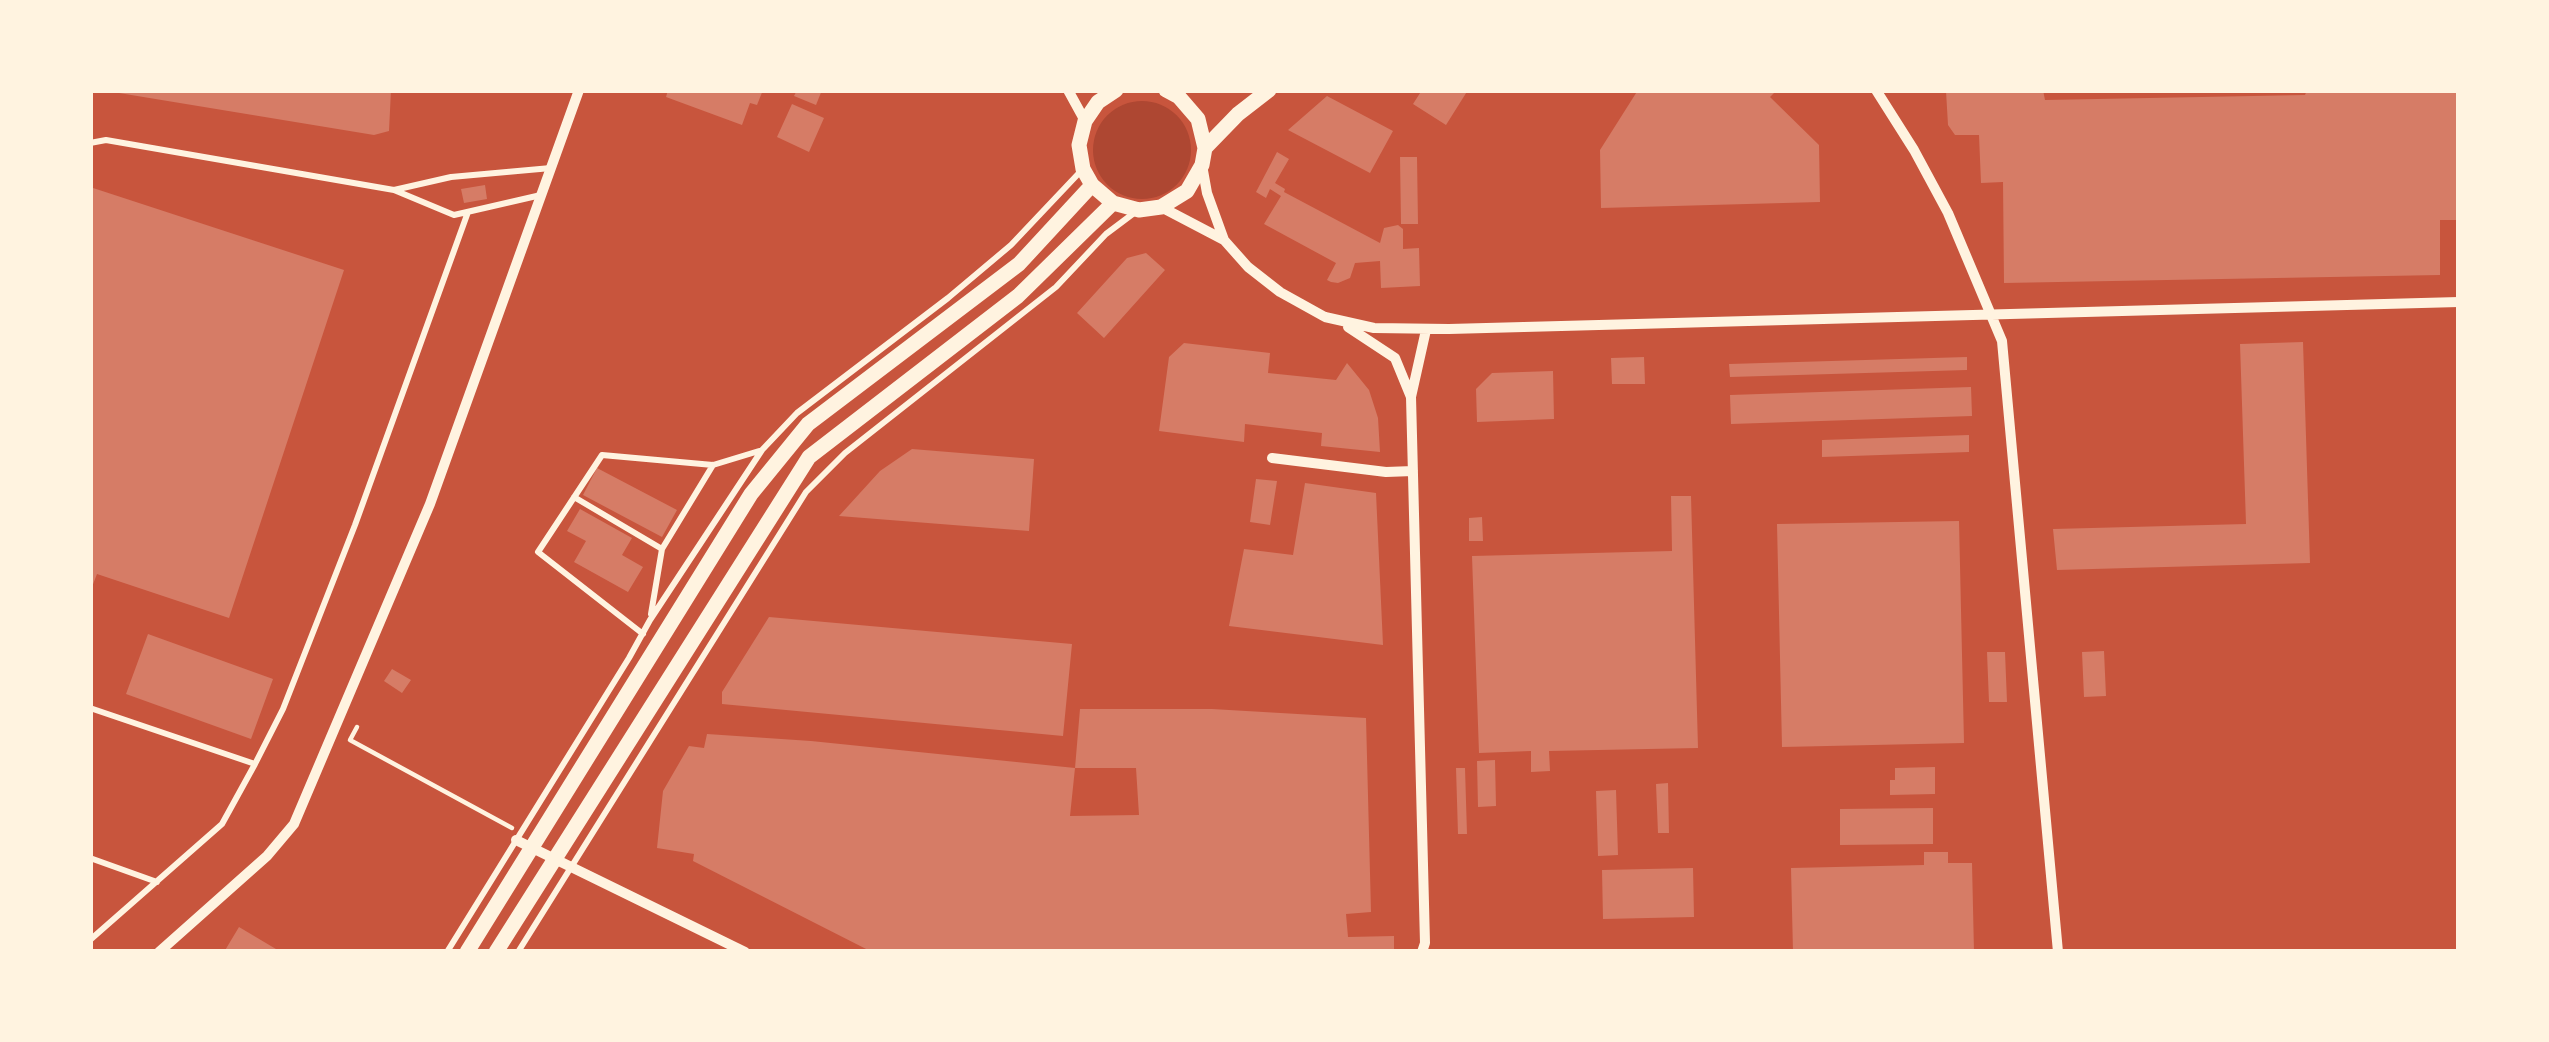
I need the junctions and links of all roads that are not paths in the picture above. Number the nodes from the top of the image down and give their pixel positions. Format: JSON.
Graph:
{"nodes":[{"id":1,"x":579,"y":90,"type":"edge"},
{"id":2,"x":1068,"y":90,"type":"edge"},
{"id":3,"x":1116,"y":90,"type":"edge"},
{"id":4,"x":1198,"y":90,"type":"edge"},
{"id":5,"x":1269,"y":90,"type":"edge"},
{"id":6,"x":1876,"y":90,"type":"edge"},
{"id":7,"x":1172,"y":93,"type":"edge"},
{"id":8,"x":1085,"y":121,"type":"junction"},
{"id":9,"x":90,"y":143,"type":"edge"},
{"id":10,"x":1203,"y":157,"type":"junction"},
{"id":11,"x":551,"y":169,"type":"junction"},
{"id":12,"x":1087,"y":177,"type":"junction"},
{"id":13,"x":394,"y":190,"type":"junction"},
{"id":14,"x":542,"y":195,"type":"junction"},
{"id":15,"x":1113,"y":203,"type":"junction"},
{"id":16,"x":1161,"y":207,"type":"junction"},
{"id":17,"x":1139,"y":210,"type":"junction"},
{"id":18,"x":468,"y":212,"type":"junction"},
{"id":19,"x":1224,"y":239,"type":"junction"},
{"id":20,"x":2459,"y":302,"type":"edge"},
{"id":21,"x":1992,"y":316,"type":"junction"},
{"id":22,"x":1341,"y":322,"type":"junction"},
{"id":23,"x":1426,"y":330,"type":"junction"},
{"id":24,"x":1411,"y":398,"type":"junction"},
{"id":25,"x":762,"y":450,"type":"junction"},
{"id":26,"x":1272,"y":458,"type":"dead end"},
{"id":27,"x":713,"y":465,"type":"junction"},
{"id":28,"x":1413,"y":471,"type":"junction"},
{"id":29,"x":574,"y":497,"type":"junction"},
{"id":30,"x":662,"y":549,"type":"junction"},
{"id":31,"x":650,"y":620,"type":"junction"},
{"id":32,"x":643,"y":634,"type":"junction"},
{"id":33,"x":90,"y":708,"type":"edge"},
{"id":34,"x":255,"y":764,"type":"junction"},
{"id":35,"x":518,"y":837,"type":"junction"},
{"id":36,"x":532,"y":849,"type":"junction"},
{"id":37,"x":90,"y":857,"type":"edge"},
{"id":38,"x":561,"y":863,"type":"junction"},
{"id":39,"x":157,"y":882,"type":"junction"},
{"id":40,"x":90,"y":940,"type":"edge"},
{"id":41,"x":1426,"y":949,"type":"edge"},
{"id":42,"x":159,"y":952,"type":"edge"},
{"id":43,"x":447,"y":952,"type":"edge"},
{"id":44,"x":467,"y":952,"type":"edge"},
{"id":45,"x":496,"y":952,"type":"edge"},
{"id":46,"x":518,"y":952,"type":"edge"},
{"id":47,"x":745,"y":952,"type":"edge"},
{"id":48,"x":2059,"y":952,"type":"edge"}],
"edges":[{"from":1,"to":11,"type":"street"},
{"from":2,"to":8,"type":"street"},
{"from":3,"to":8,"type":"main road"},
{"from":4,"to":7,"type":"main road"},
{"from":5,"to":10,"type":"main road"},
{"from":6,"to":21,"type":"street"},
{"from":7,"to":10,"type":"main road"},
{"from":8,"to":12,"type":"main road"},
{"from":9,"to":13,"type":"lane"},
{"from":10,"to":16,"type":"main road"},
{"from":10,"to":19,"type":"street"},
{"from":11,"to":13,"type":"lane"},
{"from":11,"to":14,"type":"street"},
{"from":12,"to":15,"type":"main road"},
{"from":12,"to":25,"type":"lane"},
{"from":12,"to":36,"type":"main road"},
{"from":13,"to":18,"type":"lane"},
{"from":14,"to":18,"type":"lane"},
{"from":14,"to":42,"type":"street"},
{"from":15,"to":17,"type":"main road"},
{"from":15,"to":38,"type":"main road"},
{"from":16,"to":17,"type":"main road"},
{"from":16,"to":19,"type":"street"},
{"from":17,"to":38,"type":"lane"},
{"from":18,"to":34,"type":"lane"},
{"from":19,"to":22,"type":"street"},
{"from":20,"to":21,"type":"street"},
{"from":21,"to":23,"type":"street"},
{"from":21,"to":48,"type":"street"},
{"from":22,"to":23,"type":"street"},
{"from":22,"to":24,"type":"street"},
{"from":23,"to":24,"type":"street"},
{"from":24,"to":28,"type":"street"},
{"from":25,"to":27,"type":"lane"},
{"from":25,"to":31,"type":"lane"},
{"from":26,"to":28,"type":"street"},
{"from":27,"to":29,"type":"lane"},
{"from":27,"to":30,"type":"lane"},
{"from":28,"to":41,"type":"street"},
{"from":29,"to":30,"type":"lane"},
{"from":29,"to":32,"type":"lane"},
{"from":30,"to":31,"type":"lane"},
{"from":31,"to":32,"type":"lane"},
{"from":32,"to":35,"type":"lane"},
{"from":33,"to":34,"type":"lane"},
{"from":34,"to":39,"type":"lane"},
{"from":35,"to":36,"type":"street"},
{"from":35,"to":43,"type":"lane"},
{"from":36,"to":38,"type":"street"},
{"from":36,"to":44,"type":"main road"},
{"from":37,"to":39,"type":"lane"},
{"from":38,"to":45,"type":"main road"},
{"from":38,"to":46,"type":"lane"},
{"from":38,"to":47,"type":"street"},
{"from":39,"to":40,"type":"lane"}]}
